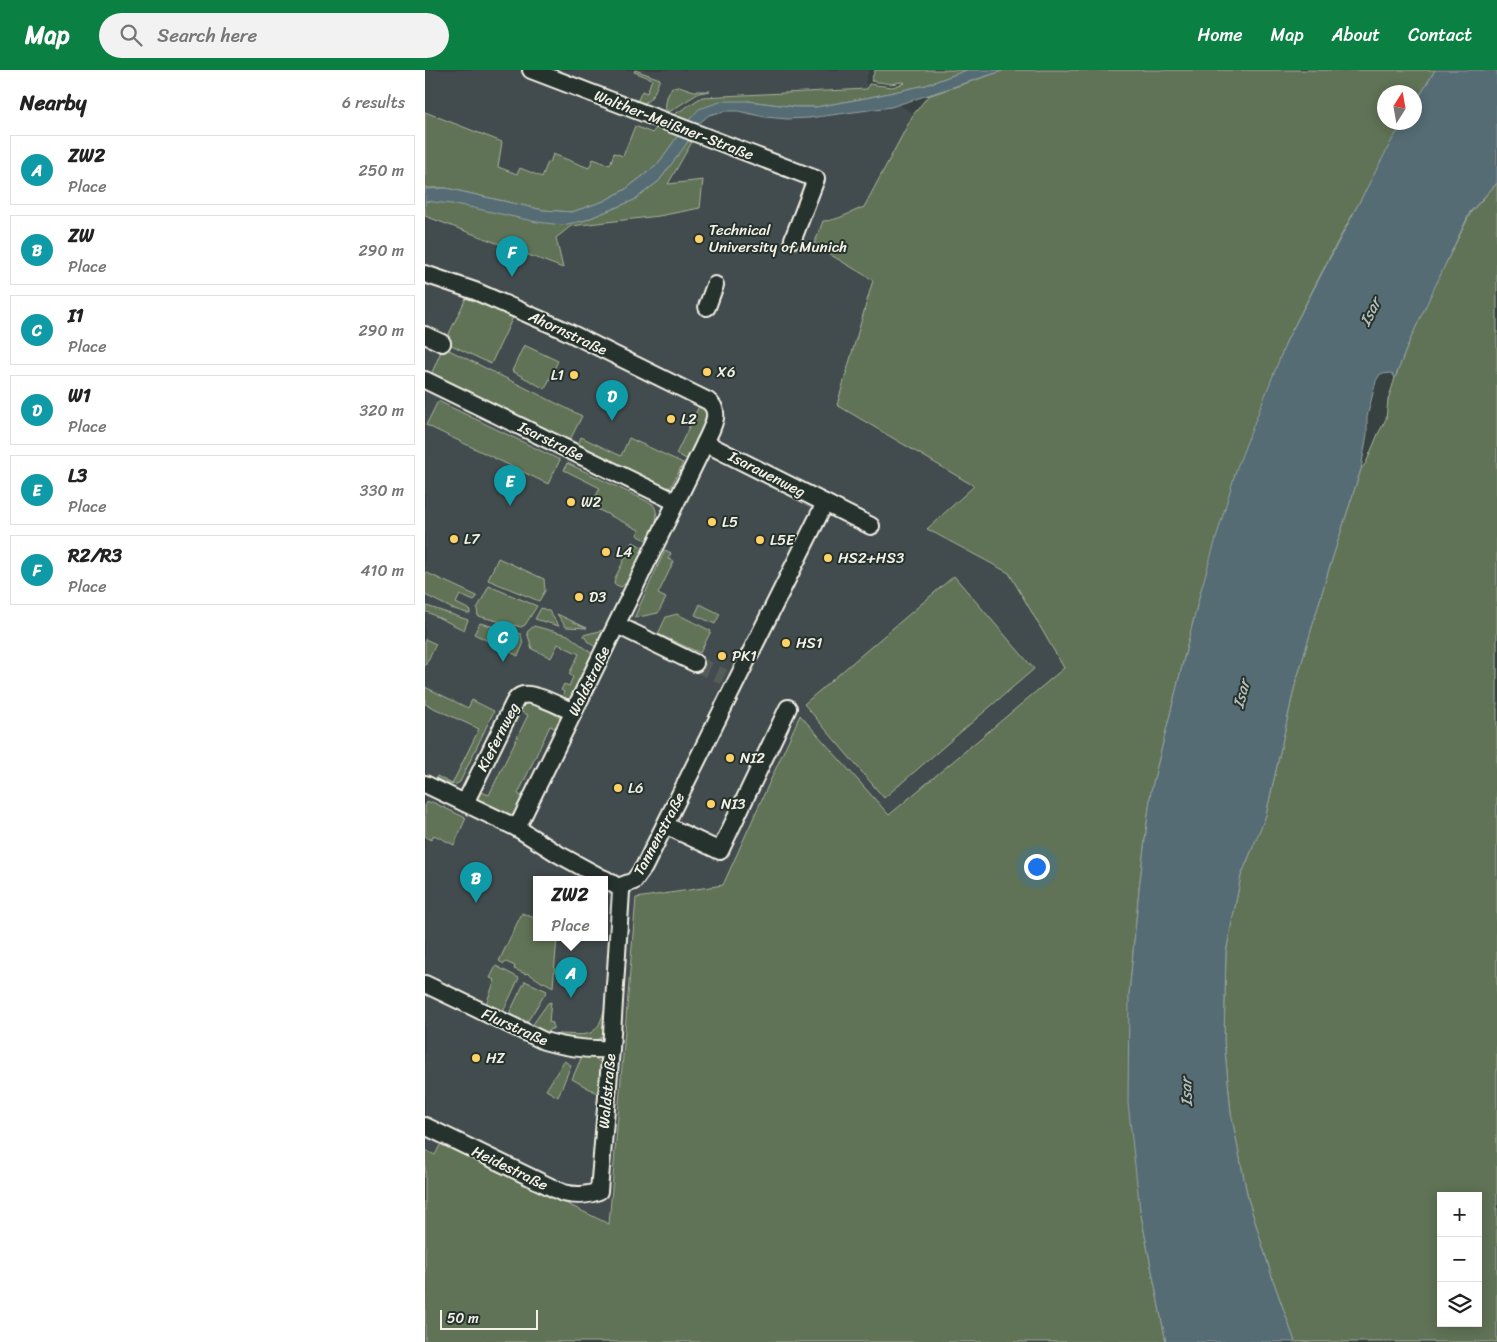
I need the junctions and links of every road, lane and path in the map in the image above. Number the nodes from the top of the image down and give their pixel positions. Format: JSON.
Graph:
{"nodes":[{"id":1,"x":531,"y":70,"type":"edge"},
{"id":2,"x":793,"y":239,"type":"dead end"},
{"id":3,"x":425,"y":274,"type":"edge"},
{"id":4,"x":715,"y":285,"type":"dead end"},
{"id":5,"x":707,"y":307,"type":"dead end"},
{"id":6,"x":425,"y":335,"type":"edge"},
{"id":7,"x":443,"y":343,"type":"dead end"},
{"id":8,"x":425,"y":380,"type":"edge"},
{"id":9,"x":705,"y":443,"type":"junction"},
{"id":10,"x":676,"y":502,"type":"junction"},
{"id":11,"x":825,"y":503,"type":"junction"},
{"id":12,"x":871,"y":526,"type":"dead end"},
{"id":13,"x":617,"y":624,"type":"junction"},
{"id":14,"x":695,"y":663,"type":"tunnel mouth"},
{"id":15,"x":788,"y":708,"type":"dead end"},
{"id":16,"x":574,"y":712,"type":"junction"},
{"id":17,"x":425,"y":784,"type":"edge"},
{"id":18,"x":465,"y":803,"type":"junction"},
{"id":19,"x":665,"y":825,"type":"junction"},
{"id":20,"x":517,"y":828,"type":"junction"},
{"id":21,"x":598,"y":876,"type":"edge"},
{"id":22,"x":609,"y":882,"type":"edge"},
{"id":23,"x":426,"y":988,"type":"edge"},
{"id":24,"x":611,"y":1049,"type":"junction"},
{"id":25,"x":425,"y":1126,"type":"edge"},
{"id":26,"x":599,"y":1191,"type":"joint"}],
"edges":[{"from":1,"to":2,"type":"street","name":"Walther-Meißner-Straße"},
{"from":3,"to":9,"type":"street","name":"Ahornstraße"},
{"from":4,"to":5,"type":"street"},
{"from":6,"to":7,"type":"street"},
{"from":8,"to":10,"type":"street","name":"Isarstraße"},
{"from":9,"to":10,"type":"street","name":"Waldstraße"},
{"from":9,"to":11,"type":"street","name":"Isarauenweg"},
{"from":10,"to":13,"type":"street","name":"Waldstraße"},
{"from":11,"to":12,"type":"street","name":"Isarauenweg"},
{"from":11,"to":19,"type":"street","name":"Tannenstraße"},
{"from":13,"to":14,"type":"street"},
{"from":13,"to":16,"type":"street","name":"Waldstraße"},
{"from":15,"to":19,"type":"street"},
{"from":16,"to":18,"type":"street","name":"Kiefernweg"},
{"from":16,"to":20,"type":"street","name":"Waldstraße"},
{"from":17,"to":18,"type":"street"},
{"from":18,"to":20,"type":"street"},
{"from":19,"to":22,"type":"street","name":"Tannenstraße"},
{"from":20,"to":21,"type":"street"},
{"from":22,"to":24,"type":"street","name":"Waldstraße"},
{"from":23,"to":24,"type":"street","name":"Flurstraße"},
{"from":24,"to":26,"type":"street","name":"Waldstraße"},
{"from":25,"to":26,"type":"street","name":"Heidestraße"}]}
